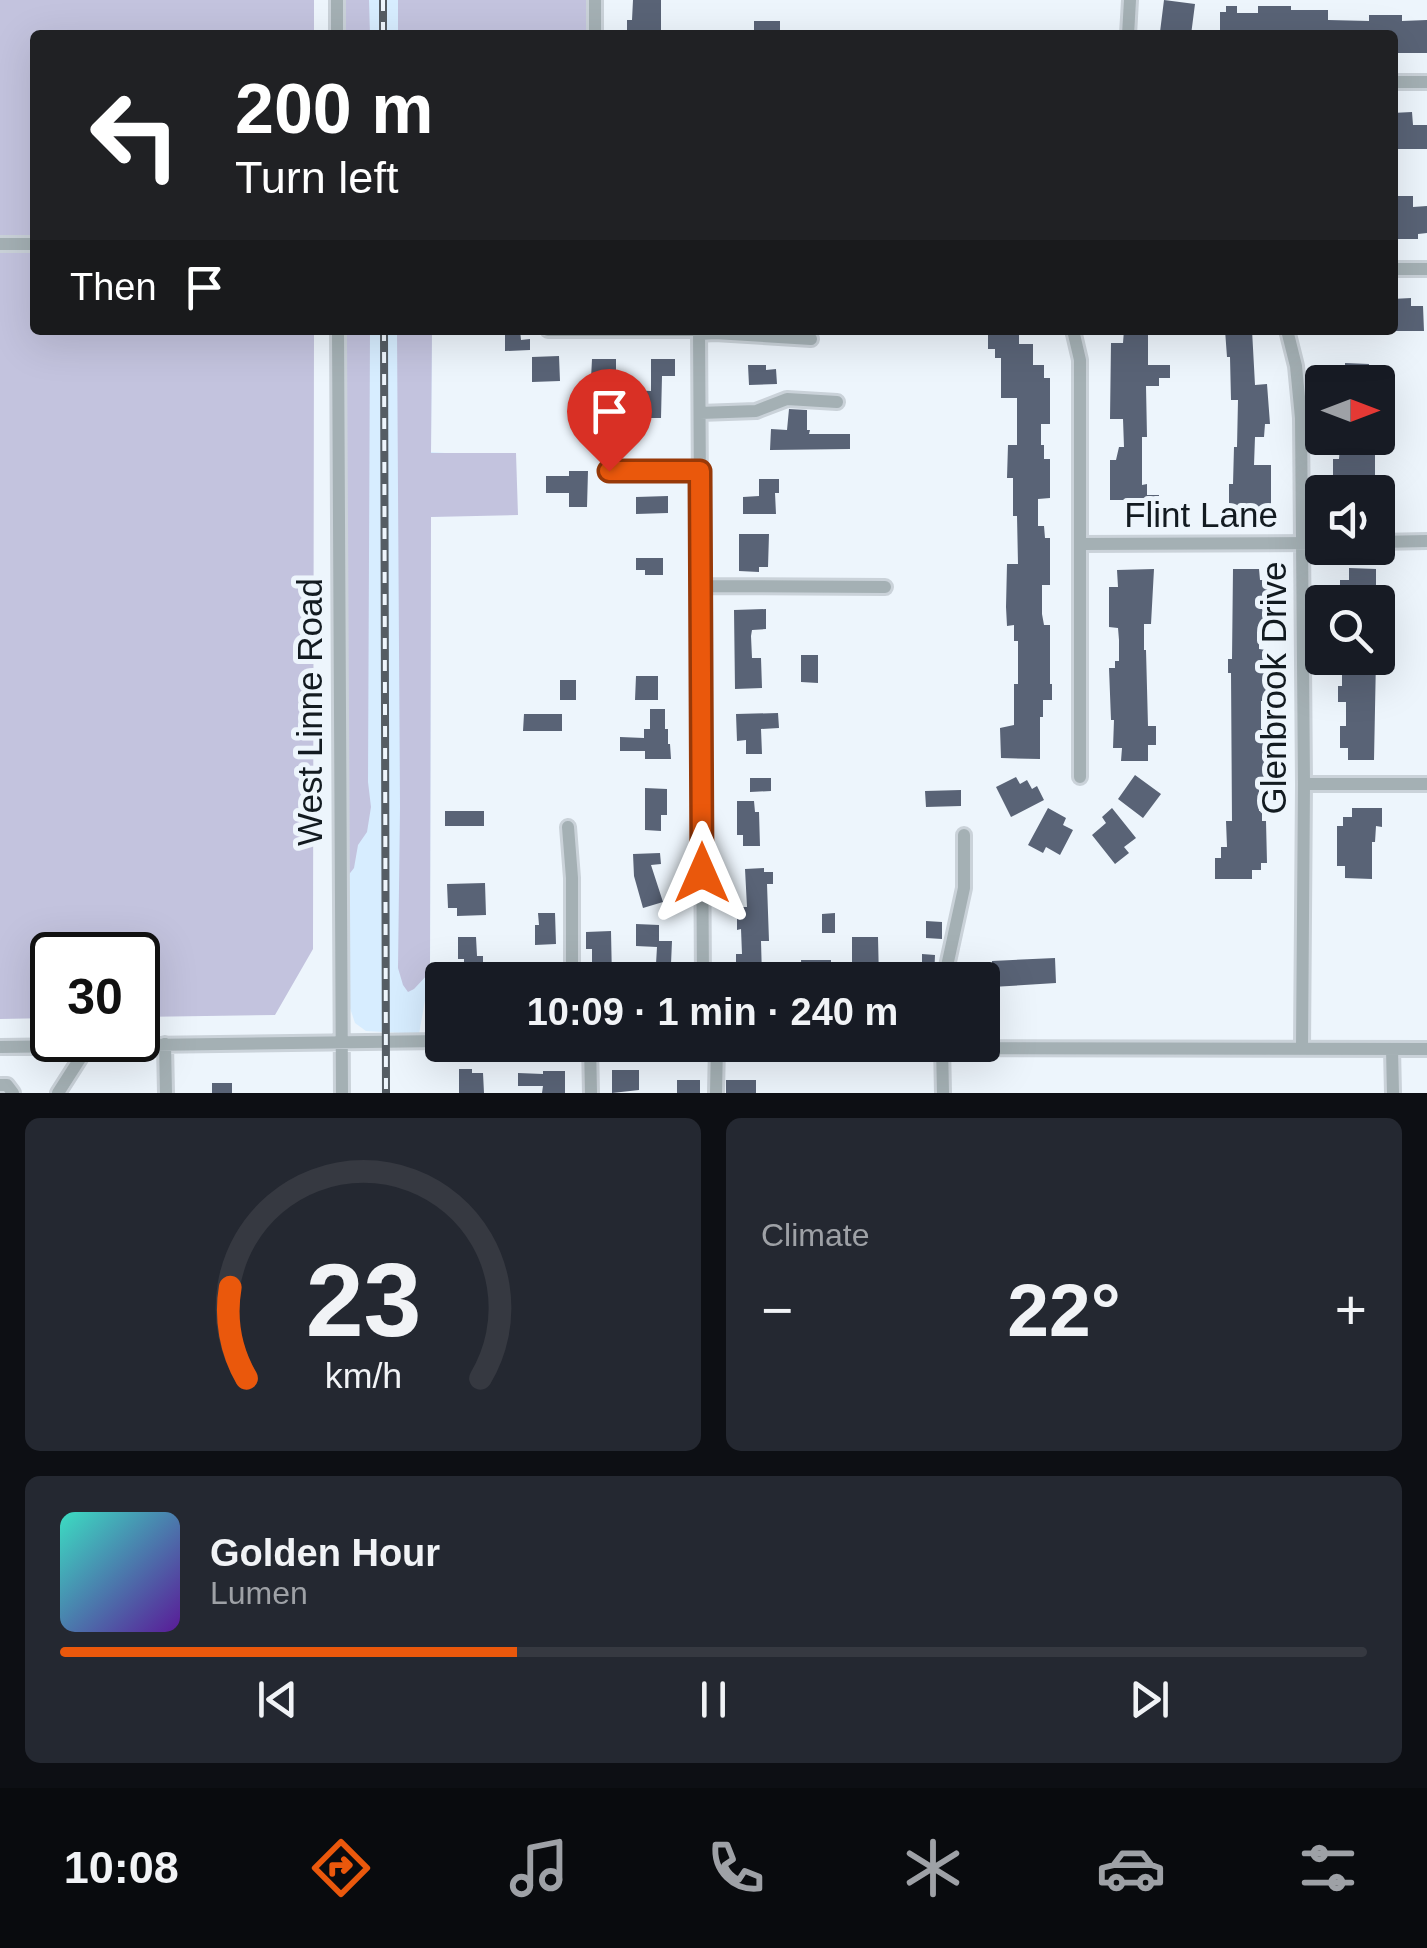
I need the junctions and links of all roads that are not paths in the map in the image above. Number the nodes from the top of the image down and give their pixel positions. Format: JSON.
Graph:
{"nodes":[{"id":1,"x":337,"y":0,"type":"edge"},
{"id":2,"x":595,"y":0,"type":"edge"},
{"id":3,"x":1130,"y":0,"type":"edge"},
{"id":4,"x":337,"y":30,"type":"edge"},
{"id":5,"x":595,"y":30,"type":"edge"},
{"id":6,"x":1128,"y":30,"type":"edge"},
{"id":7,"x":1398,"y":82,"type":"edge"},
{"id":8,"x":1427,"y":82,"type":"edge"},
{"id":9,"x":0,"y":244,"type":"edge"},
{"id":10,"x":30,"y":244,"type":"edge"},
{"id":11,"x":1427,"y":269,"type":"edge"},
{"id":12,"x":1398,"y":270,"type":"edge"},
{"id":13,"x":338,"y":335,"type":"edge"},
{"id":14,"x":699,"y":335,"type":"edge"},
{"id":15,"x":756,"y":335,"type":"edge"},
{"id":16,"x":1074,"y":335,"type":"edge"},
{"id":17,"x":1287,"y":335,"type":"edge"},
{"id":18,"x":811,"y":339,"type":"dead end"},
{"id":19,"x":837,"y":402,"type":"dead end"},
{"id":20,"x":700,"y":413,"type":"junction"},
{"id":21,"x":609,"y":471,"type":"dead end"},
{"id":22,"x":700,"y":471,"type":"junction"},
{"id":23,"x":1427,"y":541,"type":"edge"},
{"id":24,"x":1395,"y":542,"type":"edge"},
{"id":25,"x":1080,"y":544,"type":"junction"},
{"id":26,"x":1302,"y":544,"type":"junction"},
{"id":27,"x":1305,"y":544,"type":"edge"},
{"id":28,"x":701,"y":586,"type":"junction"},
{"id":29,"x":885,"y":586,"type":"dead end"},
{"id":30,"x":1080,"y":776,"type":"dead end"},
{"id":31,"x":1304,"y":784,"type":"junction"},
{"id":32,"x":1427,"y":784,"type":"edge"},
{"id":33,"x":568,"y":827,"type":"dead end"},
{"id":34,"x":964,"y":834,"type":"dead end"},
{"id":35,"x":572,"y":962,"type":"edge"},
{"id":36,"x":703,"y":962,"type":"edge"},
{"id":37,"x":948,"y":962,"type":"edge"},
{"id":38,"x":425,"y":1042,"type":"edge"},
{"id":39,"x":341,"y":1043,"type":"junction"},
{"id":40,"x":160,"y":1044,"type":"edge"},
{"id":41,"x":165,"y":1044,"type":"junction"},
{"id":42,"x":1000,"y":1046,"type":"edge"},
{"id":43,"x":0,"y":1047,"type":"edge"},
{"id":44,"x":30,"y":1047,"type":"edge"},
{"id":45,"x":1302,"y":1048,"type":"junction"},
{"id":46,"x":1427,"y":1049,"type":"edge"},
{"id":47,"x":1392,"y":1050,"type":"junction"},
{"id":48,"x":78,"y":1062,"type":"edge"},
{"id":49,"x":590,"y":1062,"type":"edge"},
{"id":50,"x":717,"y":1062,"type":"edge"},
{"id":51,"x":942,"y":1062,"type":"edge"},
{"id":52,"x":0,"y":1085,"type":"edge"},
{"id":53,"x":13,"y":1093,"type":"edge"},
{"id":54,"x":58,"y":1093,"type":"edge"},
{"id":55,"x":166,"y":1093,"type":"edge"},
{"id":56,"x":342,"y":1093,"type":"edge"},
{"id":57,"x":590,"y":1093,"type":"edge"},
{"id":58,"x":716,"y":1093,"type":"edge"},
{"id":59,"x":943,"y":1093,"type":"edge"},
{"id":60,"x":1393,"y":1093,"type":"edge"}],
"edges":[{"from":1,"to":4,"type":"street"},
{"from":2,"to":5,"type":"street"},
{"from":3,"to":6,"type":"street"},
{"from":7,"to":8,"type":"street"},
{"from":9,"to":10,"type":"street"},
{"from":11,"to":12,"type":"street"},
{"from":13,"to":39,"type":"street","name":"West Linne Road"},
{"from":14,"to":20,"type":"street"},
{"from":15,"to":18,"type":"street"},
{"from":16,"to":25,"type":"street"},
{"from":17,"to":26,"type":"street","name":"Glenbrook Drive"},
{"from":19,"to":20,"type":"street"},
{"from":20,"to":22,"type":"street"},
{"from":21,"to":22,"type":"street"},
{"from":22,"to":28,"type":"street"},
{"from":23,"to":24,"type":"street"},
{"from":25,"to":26,"type":"street","name":"Flint Lane"},
{"from":25,"to":30,"type":"street"},
{"from":26,"to":27,"type":"street","name":"Flint Lane"},
{"from":26,"to":31,"type":"street","name":"Glenbrook Drive"},
{"from":28,"to":29,"type":"street"},
{"from":28,"to":36,"type":"street"},
{"from":31,"to":32,"type":"street"},
{"from":31,"to":45,"type":"street","name":"Glenbrook Drive"},
{"from":33,"to":35,"type":"street"},
{"from":34,"to":37,"type":"street"},
{"from":38,"to":39,"type":"street"},
{"from":39,"to":41,"type":"street"},
{"from":39,"to":56,"type":"street","name":"West Linne Road"},
{"from":40,"to":41,"type":"street"},
{"from":41,"to":55,"type":"street"},
{"from":42,"to":45,"type":"street"},
{"from":43,"to":44,"type":"street"},
{"from":45,"to":47,"type":"street"},
{"from":46,"to":47,"type":"street"},
{"from":47,"to":60,"type":"street"},
{"from":48,"to":54,"type":"street"},
{"from":49,"to":57,"type":"street"},
{"from":50,"to":58,"type":"street"},
{"from":51,"to":59,"type":"street"},
{"from":52,"to":53,"type":"street"}]}
